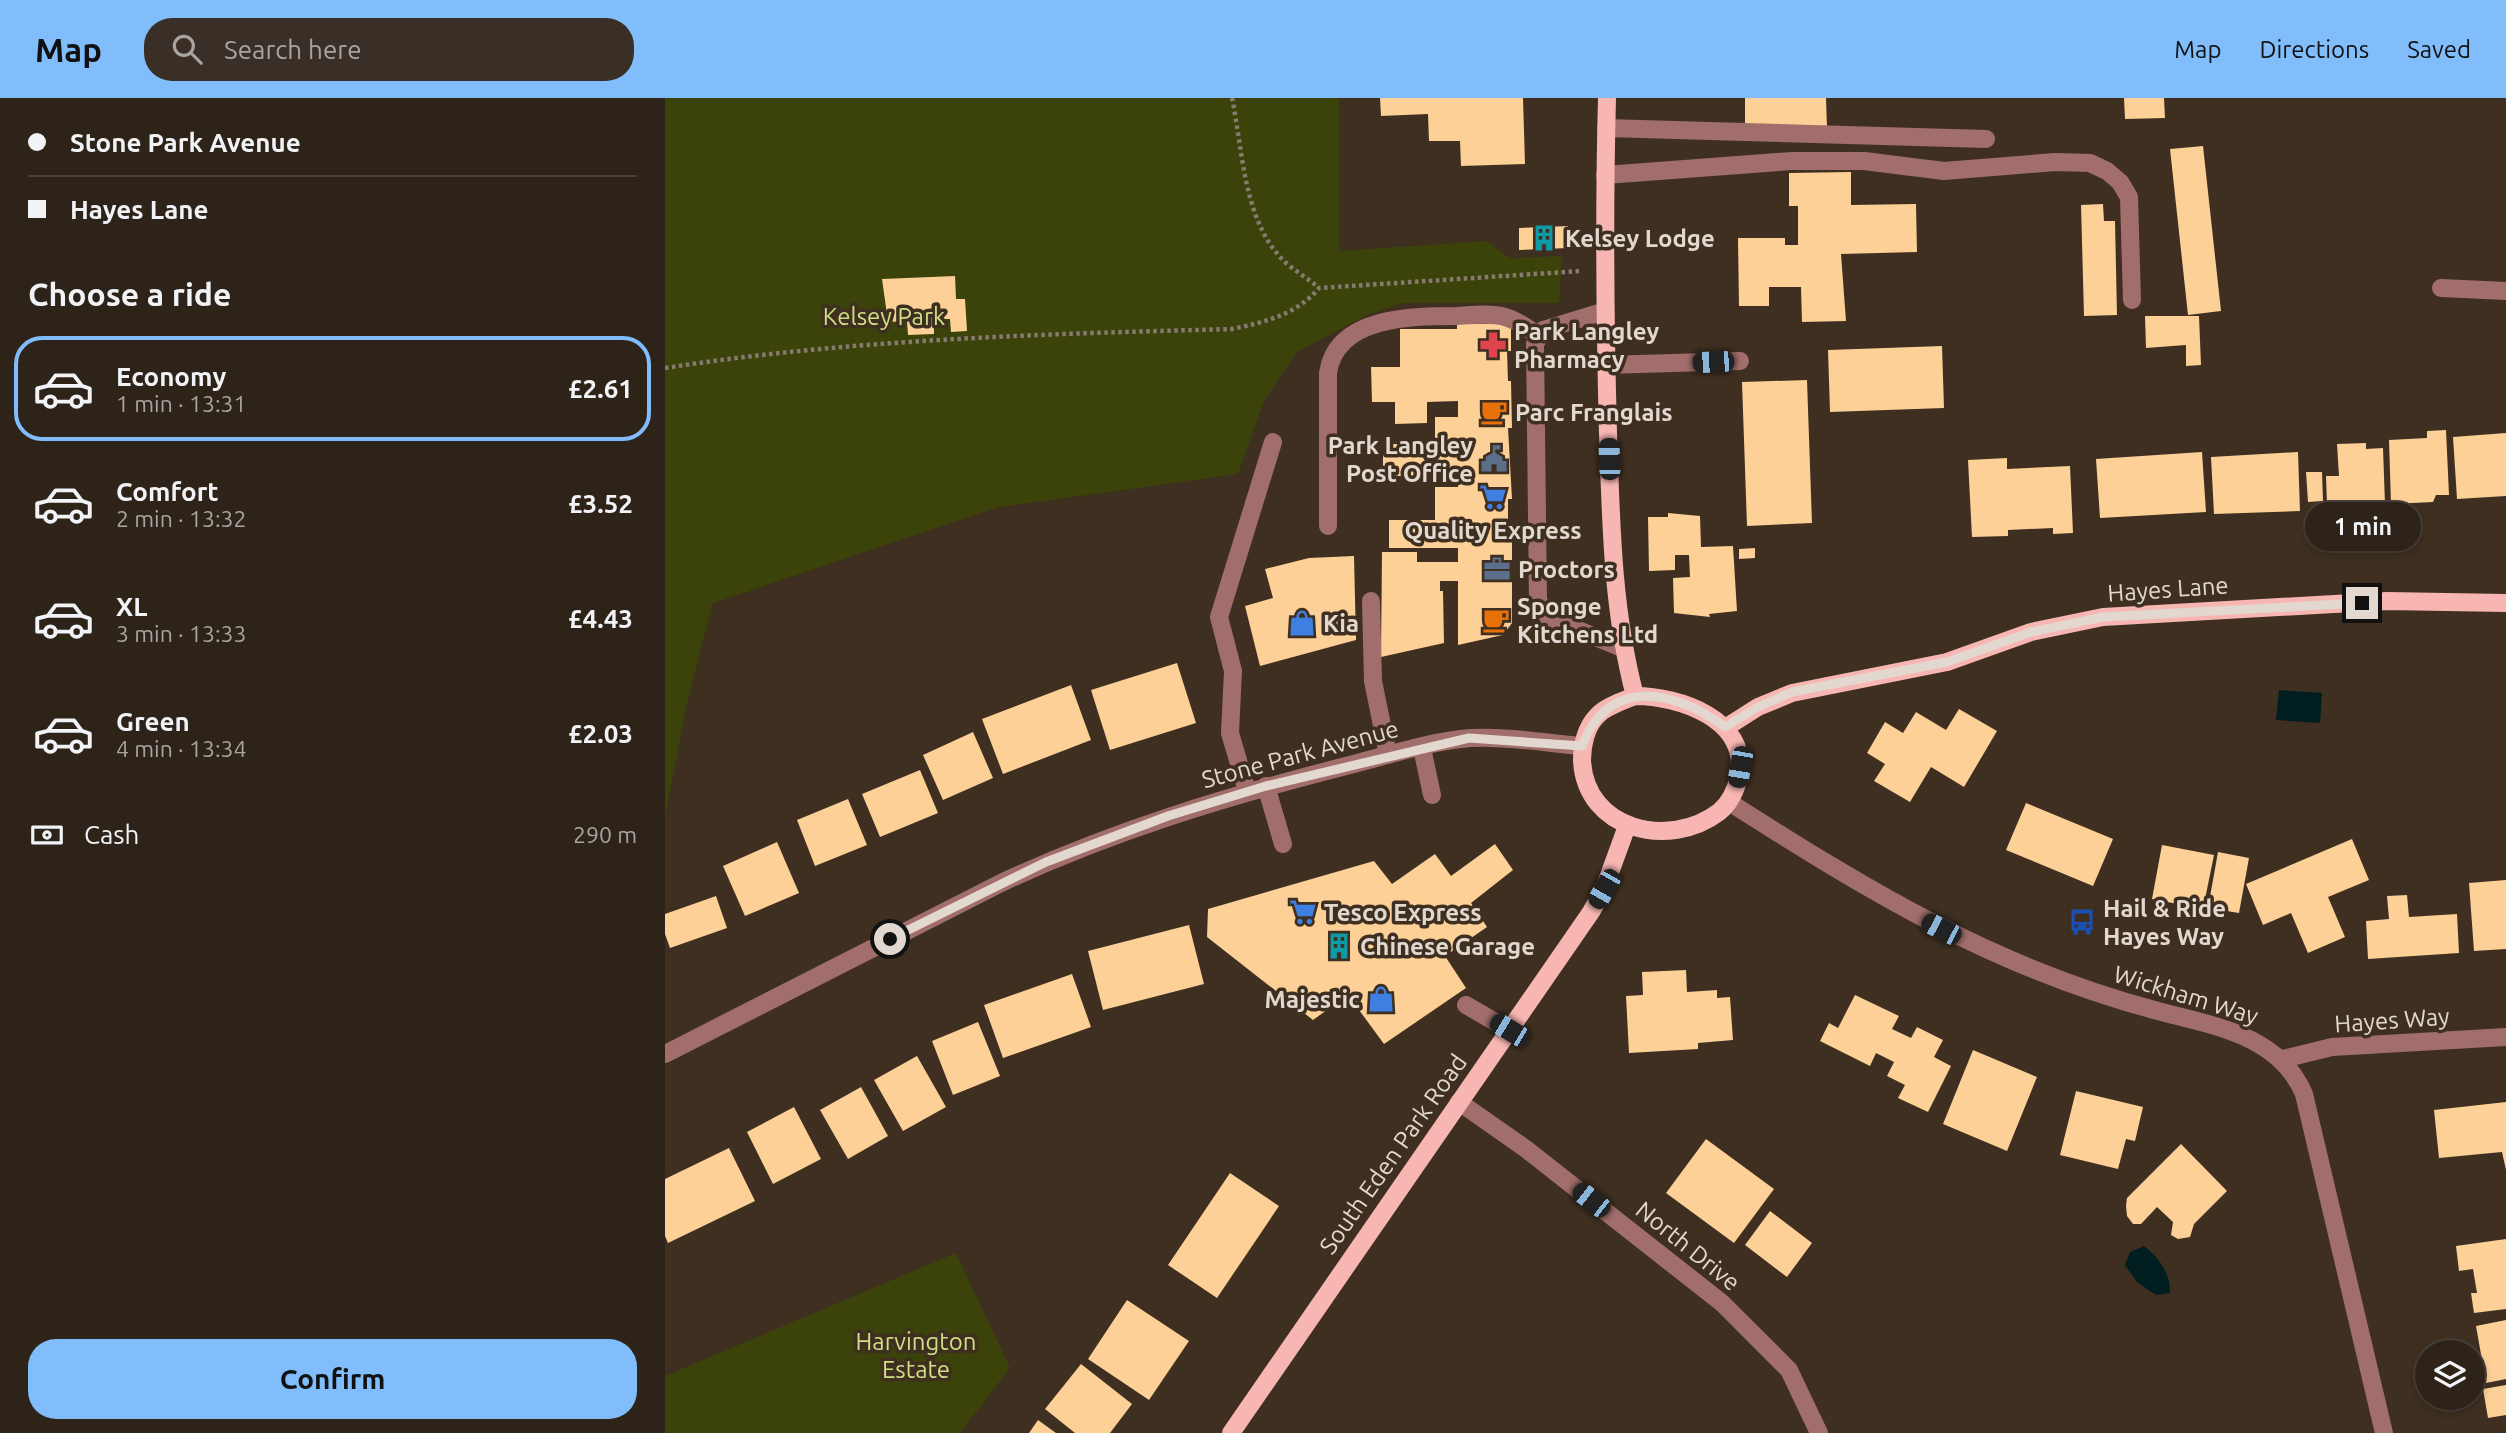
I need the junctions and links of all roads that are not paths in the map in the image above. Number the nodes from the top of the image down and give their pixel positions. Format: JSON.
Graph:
{"nodes":[{"id":1,"x":1607,"y":98,"type":"edge"},
{"id":2,"x":1606,"y":128,"type":"junction"},
{"id":3,"x":1986,"y":139,"type":"dead end"},
{"id":4,"x":1605,"y":175,"type":"junction"},
{"id":5,"x":2441,"y":288,"type":"dead end"},
{"id":6,"x":2506,"y":291,"type":"edge"},
{"id":7,"x":2132,"y":300,"type":"dead end"},
{"id":8,"x":1605,"y":311,"type":"junction"},
{"id":9,"x":1538,"y":335,"type":"junction"},
{"id":10,"x":1740,"y":361,"type":"dead end"},
{"id":11,"x":1606,"y":365,"type":"junction"},
{"id":12,"x":1273,"y":442,"type":"dead end"},
{"id":13,"x":1328,"y":526,"type":"dead end"},
{"id":14,"x":1371,"y":601,"type":"dead end"},
{"id":15,"x":2506,"y":603,"type":"edge"},
{"id":16,"x":1622,"y":648,"type":"junction"},
{"id":17,"x":1635,"y":696,"type":"junction"},
{"id":18,"x":1725,"y":727,"type":"junction"},
{"id":19,"x":1582,"y":746,"type":"junction"},
{"id":20,"x":1422,"y":748,"type":"junction"},
{"id":21,"x":1388,"y":755,"type":"junction"},
{"id":22,"x":1266,"y":786,"type":"junction"},
{"id":23,"x":1247,"y":792,"type":"junction"},
{"id":24,"x":1432,"y":795,"type":"dead end"},
{"id":25,"x":1730,"y":802,"type":"junction"},
{"id":26,"x":1627,"y":826,"type":"junction"},
{"id":27,"x":1283,"y":844,"type":"dead end"},
{"id":28,"x":1467,"y":1005,"type":"dead end"},
{"id":29,"x":1509,"y":1030,"type":"junction"},
{"id":30,"x":2506,"y":1037,"type":"edge"},
{"id":31,"x":665,"y":1054,"type":"edge"},
{"id":32,"x":2283,"y":1059,"type":"junction"},
{"id":33,"x":1459,"y":1102,"type":"junction"},
{"id":34,"x":1230,"y":1433,"type":"edge"},
{"id":35,"x":1819,"y":1433,"type":"edge"},
{"id":36,"x":2384,"y":1433,"type":"edge"}],
"edges":[{"from":1,"to":2,"type":"main road"},
{"from":2,"to":3,"type":"street"},
{"from":2,"to":4,"type":"main road"},
{"from":4,"to":7,"type":"street"},
{"from":4,"to":8,"type":"main road"},
{"from":5,"to":6,"type":"street"},
{"from":8,"to":9,"type":"street"},
{"from":8,"to":11,"type":"main road"},
{"from":9,"to":13,"type":"street"},
{"from":9,"to":16,"type":"street"},
{"from":10,"to":11,"type":"street"},
{"from":11,"to":16,"type":"main road"},
{"from":12,"to":23,"type":"street"},
{"from":14,"to":21,"type":"street"},
{"from":15,"to":18,"type":"main road","name":"Hayes Lane"},
{"from":16,"to":17,"type":"main road"},
{"from":17,"to":18,"type":"main road"},
{"from":17,"to":19,"type":"main road"},
{"from":18,"to":25,"type":"main road"},
{"from":19,"to":20,"type":"street","name":"Stone Park Avenue"},
{"from":19,"to":26,"type":"main road"},
{"from":20,"to":21,"type":"street","name":"Stone Park Avenue"},
{"from":20,"to":24,"type":"street"},
{"from":21,"to":22,"type":"street","name":"Stone Park Avenue"},
{"from":22,"to":23,"type":"street","name":"Stone Park Avenue"},
{"from":22,"to":27,"type":"street"},
{"from":23,"to":31,"type":"street","name":"Stone Park Avenue"},
{"from":25,"to":26,"type":"main road"},
{"from":25,"to":32,"type":"street","name":"Wickham Way"},
{"from":26,"to":29,"type":"main road","name":"South Eden Park Road"},
{"from":28,"to":29,"type":"street"},
{"from":29,"to":33,"type":"main road","name":"South Eden Park Road"},
{"from":30,"to":32,"type":"street","name":"Hayes Way"},
{"from":32,"to":36,"type":"street","name":"Wickham Way"},
{"from":33,"to":34,"type":"main road","name":"South Eden Park Road"},
{"from":33,"to":35,"type":"street","name":"North Drive"}]}
